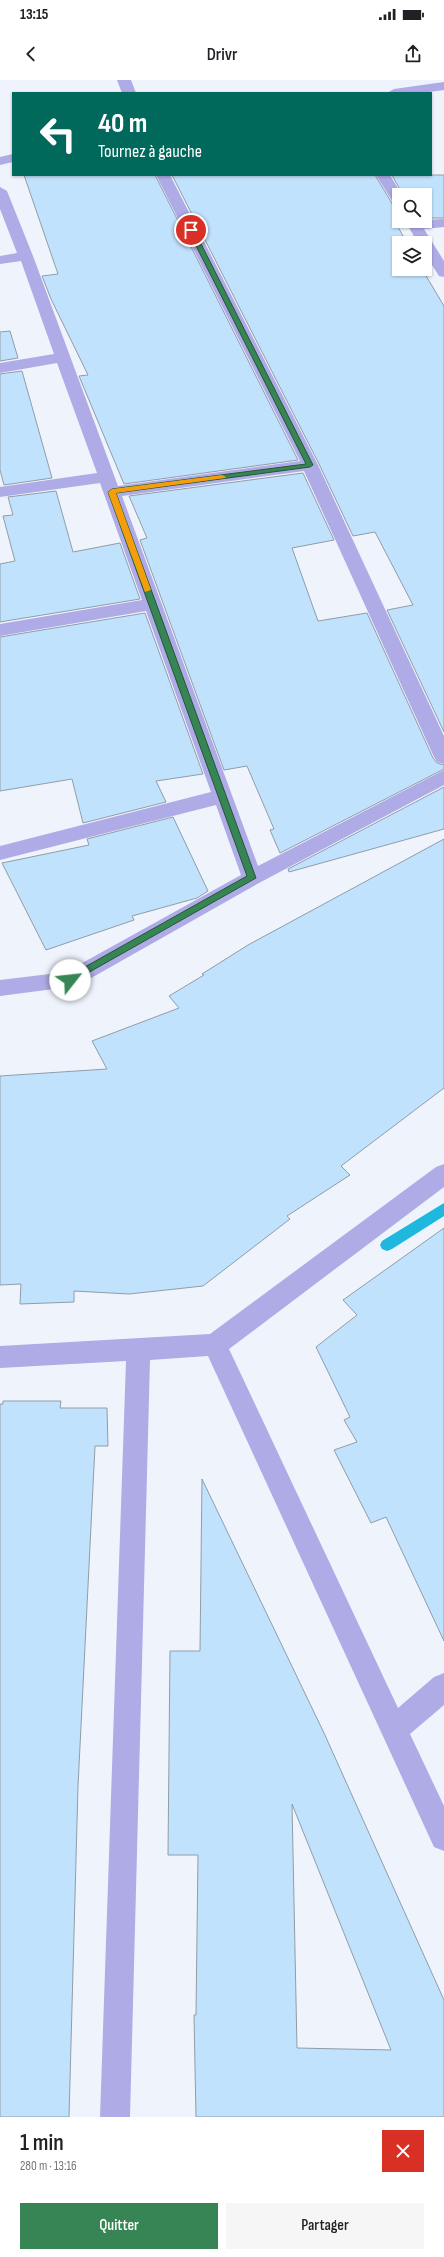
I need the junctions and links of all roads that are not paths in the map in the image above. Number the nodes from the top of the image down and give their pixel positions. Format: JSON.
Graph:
{"nodes":[{"id":1,"x":124,"y":80,"type":"edge"},
{"id":2,"x":444,"y":86,"type":"edge"},
{"id":3,"x":129,"y":92,"type":"edge"},
{"id":4,"x":401,"y":92,"type":"edge"},
{"id":5,"x":12,"y":158,"type":"edge"},
{"id":6,"x":0,"y":161,"type":"edge"},
{"id":7,"x":165,"y":176,"type":"edge"},
{"id":8,"x":384,"y":176,"type":"edge"},
{"id":9,"x":392,"y":190,"type":"edge"},
{"id":10,"x":0,"y":192,"type":"edge"},
{"id":11,"x":432,"y":223,"type":"edge"},
{"id":12,"x":444,"y":223,"type":"edge"},
{"id":13,"x":416,"y":228,"type":"edge"},
{"id":14,"x":26,"y":256,"type":"junction"},
{"id":15,"x":0,"y":260,"type":"edge"},
{"id":16,"x":444,"y":273,"type":"edge"},
{"id":17,"x":63,"y":357,"type":"junction"},
{"id":18,"x":0,"y":368,"type":"edge"},
{"id":19,"x":310,"y":465,"type":"junction"},
{"id":20,"x":109,"y":484,"type":"junction"},
{"id":21,"x":0,"y":492,"type":"edge"},
{"id":22,"x":152,"y":604,"type":"junction"},
{"id":23,"x":0,"y":630,"type":"edge"},
{"id":24,"x":444,"y":757,"type":"edge"},
{"id":25,"x":444,"y":777,"type":"edge"},
{"id":26,"x":222,"y":796,"type":"junction"},
{"id":27,"x":0,"y":853,"type":"edge"},
{"id":28,"x":252,"y":878,"type":"junction"},
{"id":29,"x":0,"y":988,"type":"edge"},
{"id":30,"x":444,"y":1174,"type":"edge"},
{"id":31,"x":215,"y":1345,"type":"junction"},
{"id":32,"x":138,"y":1350,"type":"junction"},
{"id":33,"x":0,"y":1357,"type":"edge"},
{"id":34,"x":444,"y":1687,"type":"edge"},
{"id":35,"x":394,"y":1730,"type":"junction"},
{"id":36,"x":444,"y":1837,"type":"edge"},
{"id":37,"x":115,"y":2117,"type":"edge"}],
"edges":[{"from":1,"to":3,"type":"street"},
{"from":2,"to":4,"type":"street"},
{"from":5,"to":6,"type":"street"},
{"from":7,"to":19,"type":"street"},
{"from":8,"to":9,"type":"street"},
{"from":10,"to":14,"type":"street"},
{"from":11,"to":12,"type":"street"},
{"from":13,"to":16,"type":"street"},
{"from":14,"to":15,"type":"street"},
{"from":14,"to":17,"type":"street"},
{"from":17,"to":18,"type":"street"},
{"from":17,"to":20,"type":"street"},
{"from":19,"to":20,"type":"street"},
{"from":19,"to":24,"type":"street"},
{"from":20,"to":21,"type":"street"},
{"from":20,"to":22,"type":"street"},
{"from":22,"to":23,"type":"street"},
{"from":22,"to":26,"type":"street"},
{"from":25,"to":28,"type":"street"},
{"from":26,"to":27,"type":"street"},
{"from":26,"to":28,"type":"street"},
{"from":28,"to":29,"type":"street"},
{"from":30,"to":31,"type":"street"},
{"from":31,"to":32,"type":"street"},
{"from":31,"to":35,"type":"street"},
{"from":32,"to":33,"type":"street"},
{"from":32,"to":37,"type":"street"},
{"from":34,"to":35,"type":"street"},
{"from":35,"to":36,"type":"street"}]}
